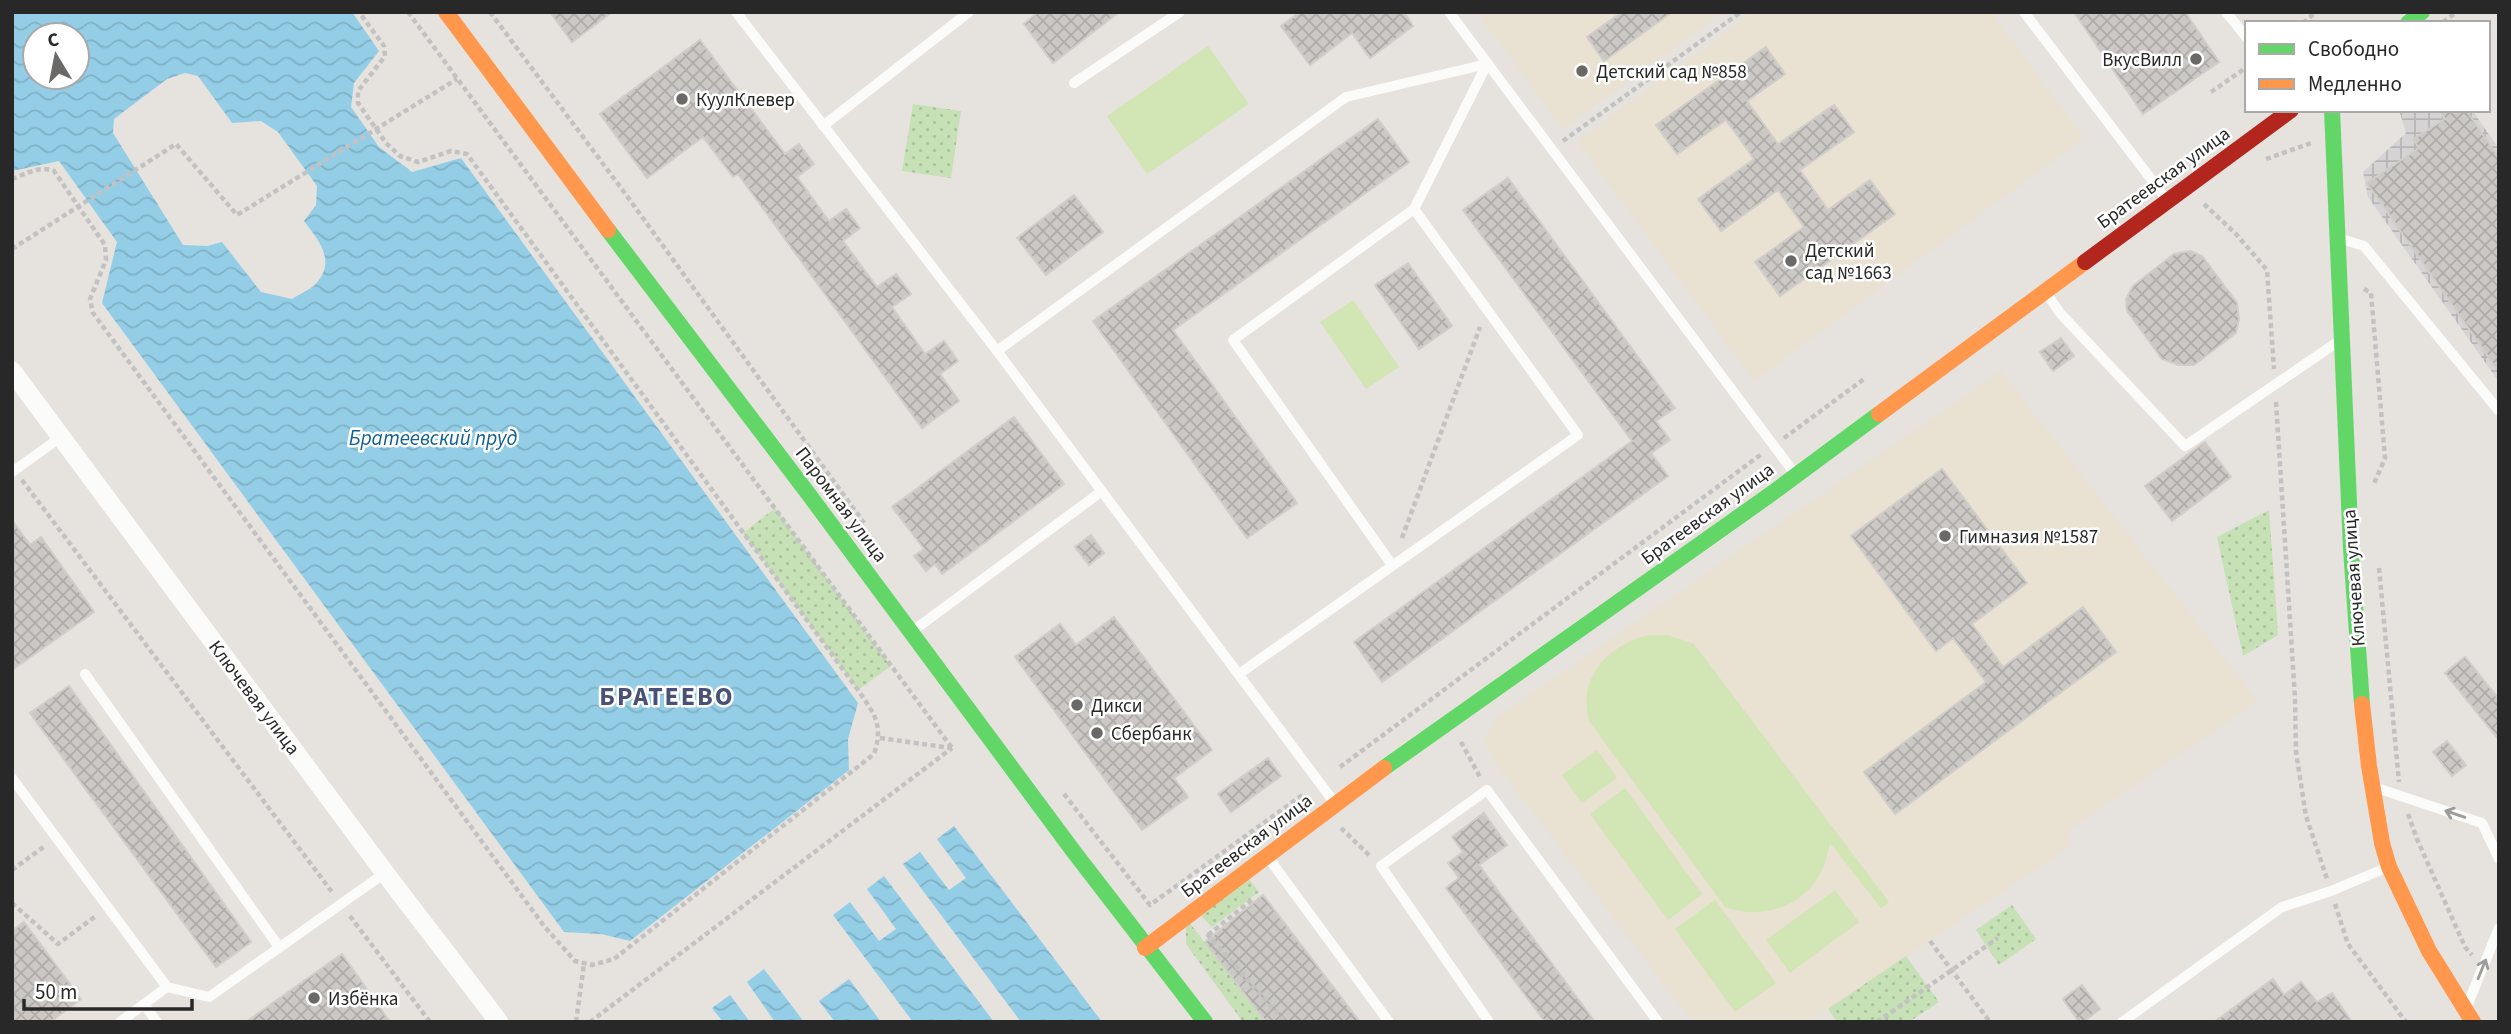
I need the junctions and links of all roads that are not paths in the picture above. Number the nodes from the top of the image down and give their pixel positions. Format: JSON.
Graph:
{"nodes":[{"id":1,"x":446,"y":12,"type":"edge"},
{"id":2,"x":736,"y":12,"type":"edge"},
{"id":3,"x":969,"y":12,"type":"edge"},
{"id":4,"x":1180,"y":12,"type":"edge"},
{"id":5,"x":1448,"y":12,"type":"edge"},
{"id":6,"x":2024,"y":12,"type":"edge"},
{"id":7,"x":2226,"y":12,"type":"edge"},
{"id":8,"x":2245,"y":36,"type":"edge"},
{"id":9,"x":1487,"y":64,"type":"junction"},
{"id":10,"x":1074,"y":83,"type":"dead end"},
{"id":11,"x":2288,"y":112,"type":"edge"},
{"id":12,"x":2332,"y":112,"type":"edge"},
{"id":13,"x":823,"y":126,"type":"junction"},
{"id":14,"x":2168,"y":200,"type":"junction"},
{"id":15,"x":1414,"y":209,"type":"junction"},
{"id":16,"x":2338,"y":237,"type":"junction"},
{"id":17,"x":2045,"y":291,"type":"junction"},
{"id":18,"x":2342,"y":339,"type":"junction"},
{"id":19,"x":997,"y":351,"type":"junction"},
{"id":20,"x":12,"y":371,"type":"edge"},
{"id":21,"x":2499,"y":411,"type":"edge"},
{"id":22,"x":61,"y":437,"type":"junction"},
{"id":23,"x":13,"y":471,"type":"edge"},
{"id":24,"x":1795,"y":475,"type":"junction"},
{"id":25,"x":1102,"y":491,"type":"junction"},
{"id":26,"x":1392,"y":565,"type":"junction"},
{"id":27,"x":911,"y":632,"type":"junction"},
{"id":28,"x":85,"y":674,"type":"dead end"},
{"id":29,"x":1239,"y":674,"type":"junction"},
{"id":30,"x":12,"y":778,"type":"edge"},
{"id":31,"x":2372,"y":786,"type":"junction"},
{"id":32,"x":1335,"y":803,"type":"junction"},
{"id":33,"x":1267,"y":856,"type":"junction"},
{"id":34,"x":2499,"y":859,"type":"edge"},
{"id":35,"x":2389,"y":867,"type":"junction"},
{"id":36,"x":385,"y":873,"type":"junction"},
{"id":37,"x":2499,"y":928,"type":"edge"},
{"id":38,"x":279,"y":947,"type":"junction"},
{"id":39,"x":1146,"y":948,"type":"junction"},
{"id":40,"x":167,"y":987,"type":"junction"},
{"id":41,"x":145,"y":1004,"type":"junction"},
{"id":42,"x":2469,"y":1016,"type":"edge"},
{"id":43,"x":120,"y":1022,"type":"edge"},
{"id":44,"x":157,"y":1022,"type":"edge"},
{"id":45,"x":499,"y":1022,"type":"edge"},
{"id":46,"x":1205,"y":1022,"type":"edge"},
{"id":47,"x":1389,"y":1022,"type":"edge"},
{"id":48,"x":1489,"y":1022,"type":"edge"},
{"id":49,"x":1658,"y":1022,"type":"edge"},
{"id":50,"x":2122,"y":1022,"type":"edge"}],
"edges":[{"from":1,"to":27,"type":"street","name":"Паромная улица"},
{"from":2,"to":13,"type":"lane"},
{"from":3,"to":13,"type":"lane"},
{"from":4,"to":10,"type":"lane"},
{"from":5,"to":9,"type":"lane"},
{"from":6,"to":14,"type":"lane"},
{"from":7,"to":8,"type":"lane"},
{"from":9,"to":15,"type":"lane"},
{"from":9,"to":19,"type":"lane"},
{"from":9,"to":24,"type":"lane"},
{"from":11,"to":14,"type":"street","name":"Братеевская улица"},
{"from":12,"to":16,"type":"street","name":"Ключевая улица"},
{"from":13,"to":19,"type":"lane"},
{"from":14,"to":17,"type":"street","name":"Братеевская улица"},
{"from":15,"to":26,"type":"lane"},
{"from":15,"to":26,"type":"lane"},
{"from":16,"to":18,"type":"street","name":"Ключевая улица"},
{"from":16,"to":21,"type":"lane"},
{"from":17,"to":18,"type":"lane"},
{"from":17,"to":24,"type":"street","name":"Братеевская улица"},
{"from":18,"to":31,"type":"street","name":"Ключевая улица"},
{"from":19,"to":25,"type":"lane"},
{"from":20,"to":22,"type":"street","name":"Ключевая улица"},
{"from":22,"to":23,"type":"lane"},
{"from":22,"to":36,"type":"street","name":"Ключевая улица"},
{"from":24,"to":32,"type":"street","name":"Братеевская улица"},
{"from":25,"to":27,"type":"lane"},
{"from":25,"to":29,"type":"lane"},
{"from":26,"to":29,"type":"lane"},
{"from":27,"to":39,"type":"street","name":"Паромная улица"},
{"from":28,"to":38,"type":"lane"},
{"from":29,"to":32,"type":"lane"},
{"from":30,"to":40,"type":"lane"},
{"from":34,"to":31,"type":"lane","one_way":true},
{"from":31,"to":35,"type":"street","name":"Ключевая улица"},
{"from":32,"to":33,"type":"street","name":"Братеевская улица"},
{"from":33,"to":39,"type":"street","name":"Братеевская улица"},
{"from":33,"to":47,"type":"lane"},
{"from":35,"to":42,"type":"street","name":"Ключевая улица"},
{"from":35,"to":50,"type":"lane"},
{"from":36,"to":38,"type":"lane"},
{"from":36,"to":45,"type":"street","name":"Ключевая улица"},
{"from":42,"to":37,"type":"lane","one_way":true},
{"from":38,"to":40,"type":"lane"},
{"from":39,"to":46,"type":"street","name":"Паромная улица"},
{"from":40,"to":41,"type":"lane"},
{"from":41,"to":43,"type":"lane"},
{"from":41,"to":44,"type":"lane"},
{"from":48,"to":49,"type":"lane"}]}
